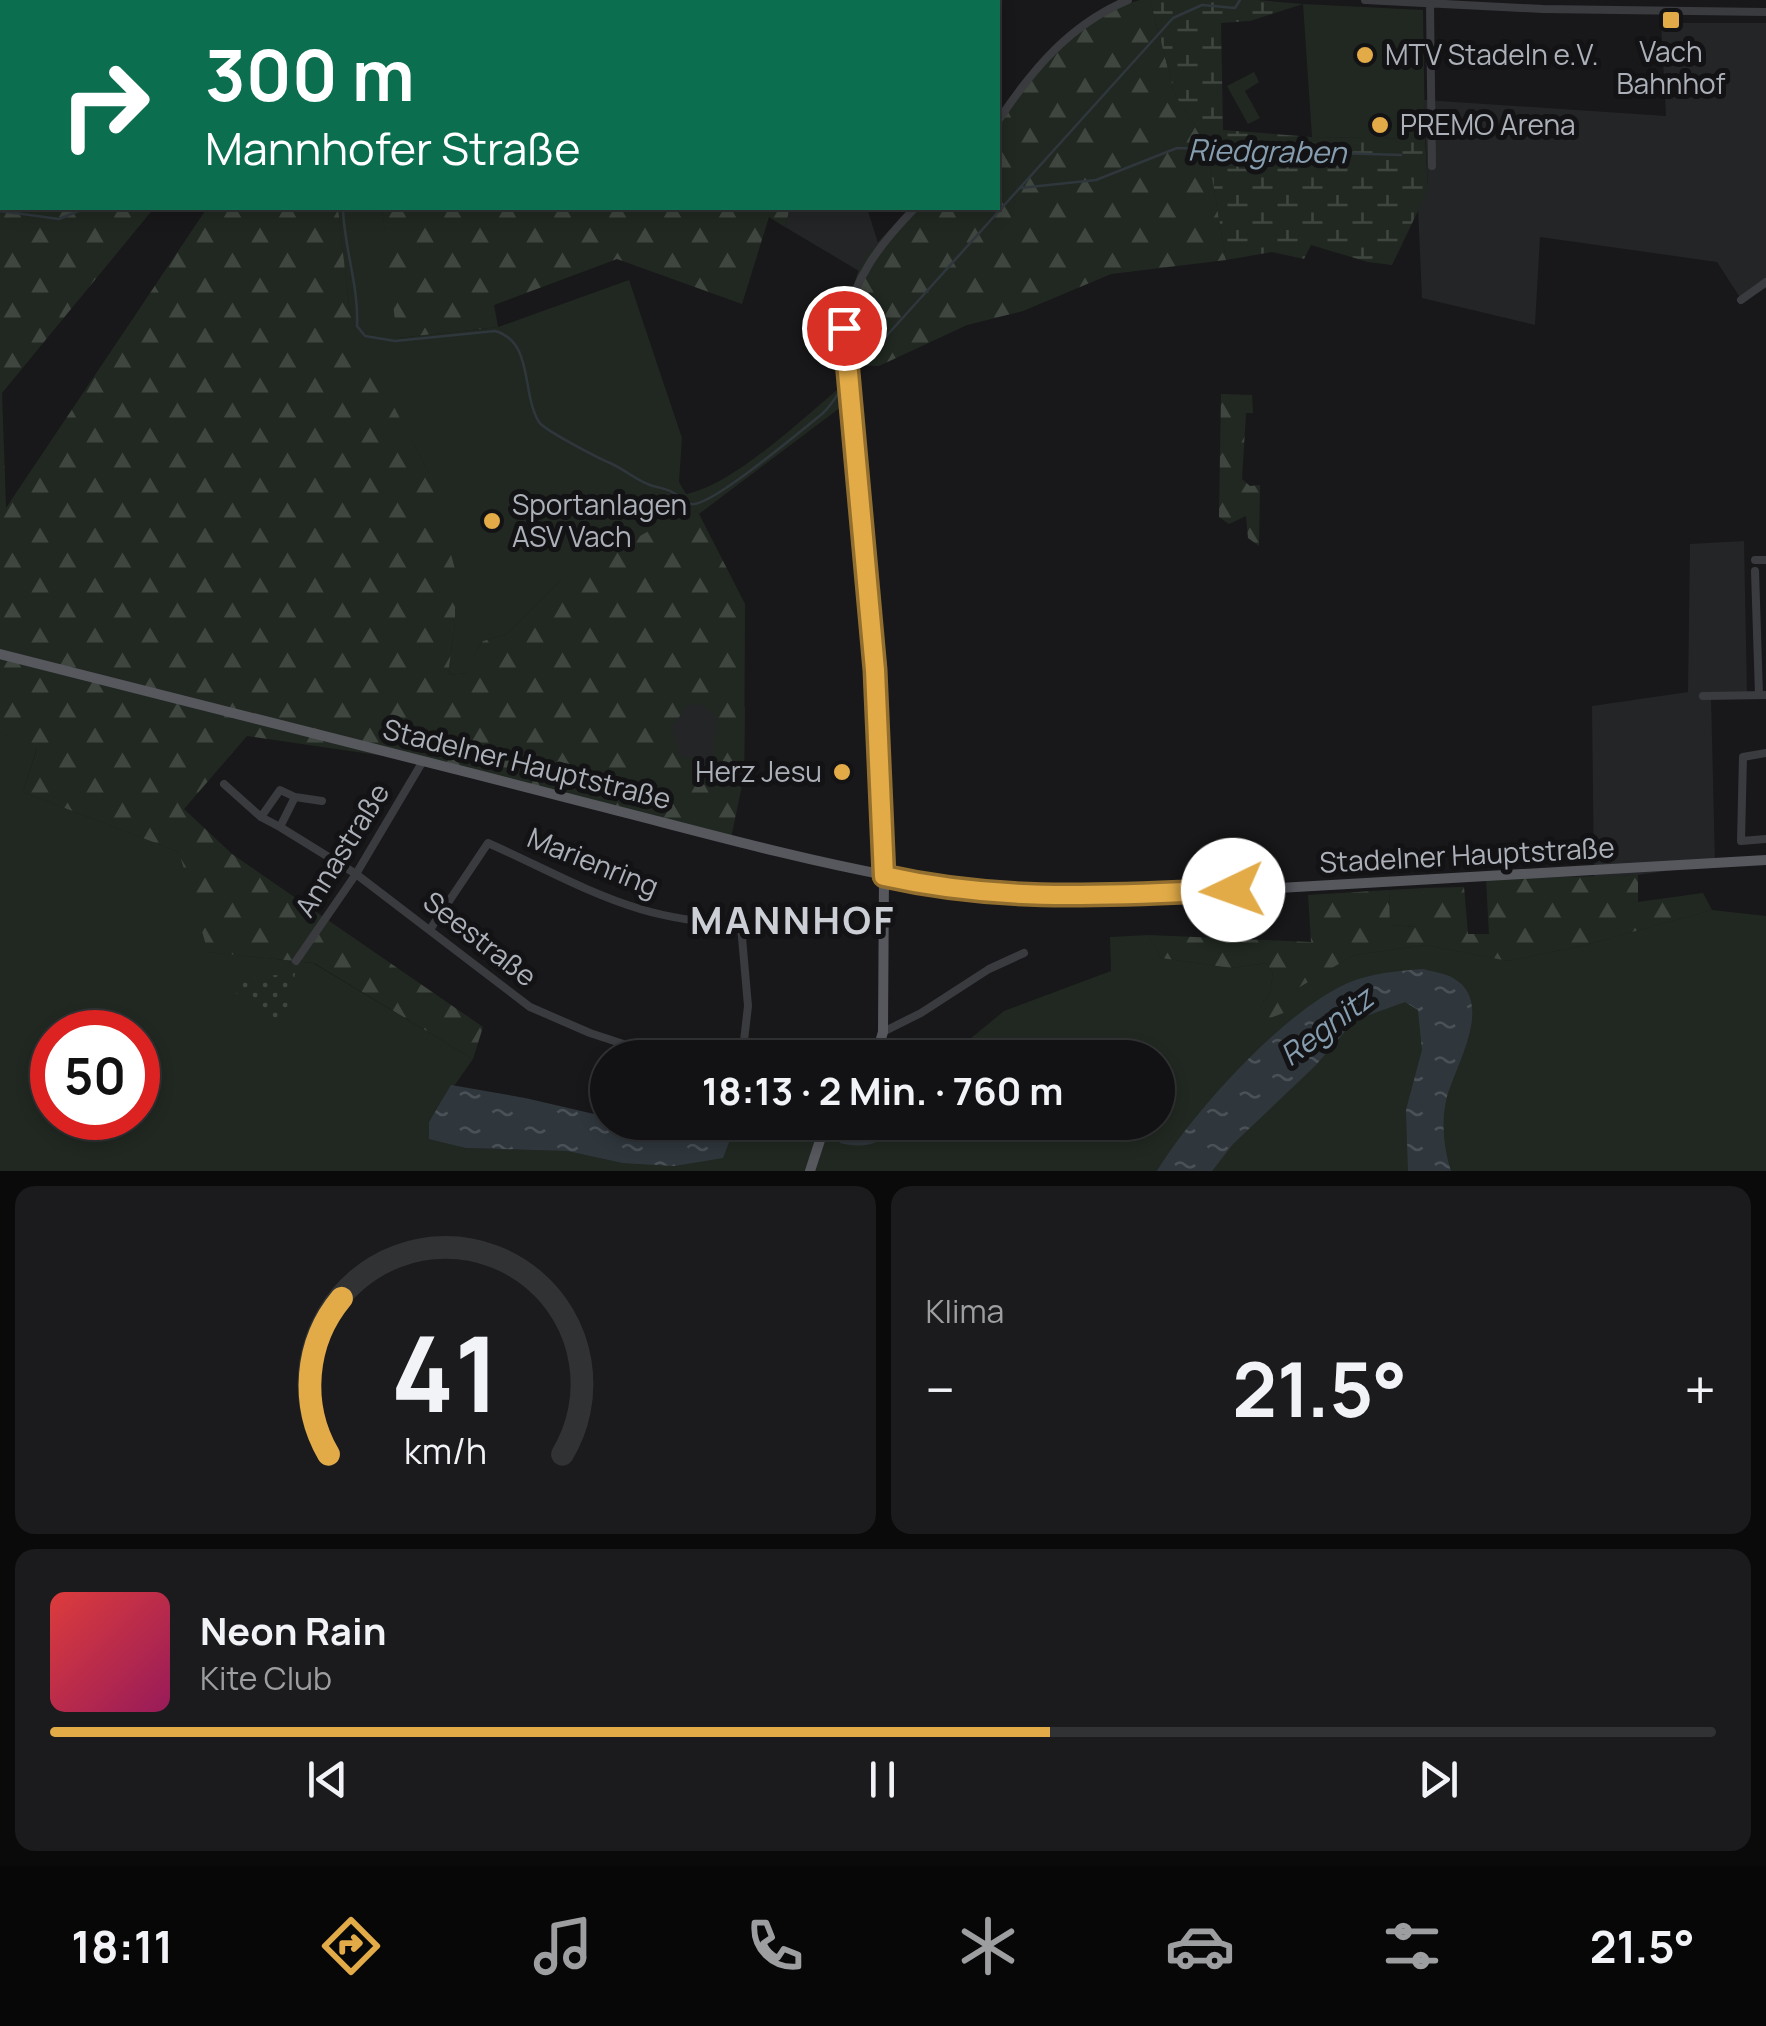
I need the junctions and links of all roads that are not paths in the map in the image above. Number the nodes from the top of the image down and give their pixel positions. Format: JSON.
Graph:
{"nodes":[{"id":1,"x":1128,"y":0,"type":"edge"},
{"id":2,"x":1364,"y":0,"type":"edge"},
{"id":3,"x":1430,"y":4,"type":"junction"},
{"id":4,"x":1766,"y":12,"type":"edge"},
{"id":5,"x":1000,"y":118,"type":"edge"},
{"id":6,"x":1432,"y":166,"type":"dead end"},
{"id":7,"x":913,"y":210,"type":"edge"},
{"id":8,"x":1766,"y":282,"type":"edge"},
{"id":9,"x":1741,"y":300,"type":"dead end"},
{"id":10,"x":1755,"y":560,"type":"dead end"},
{"id":11,"x":1766,"y":560,"type":"edge"},
{"id":12,"x":1754,"y":571,"type":"dead end"},
{"id":13,"x":1761,"y":628,"type":"edge"},
{"id":14,"x":0,"y":654,"type":"edge"},
{"id":15,"x":1763,"y":695,"type":"edge"},
{"id":16,"x":1703,"y":696,"type":"dead end"},
{"id":17,"x":1766,"y":753,"type":"edge"},
{"id":18,"x":423,"y":761,"type":"junction"},
{"id":19,"x":224,"y":784,"type":"dead end"},
{"id":20,"x":295,"y":798,"type":"junction"},
{"id":21,"x":322,"y":801,"type":"dead end"},
{"id":22,"x":261,"y":817,"type":"junction"},
{"id":23,"x":280,"y":828,"type":"junction"},
{"id":24,"x":1766,"y":839,"type":"edge"},
{"id":25,"x":1766,"y":860,"type":"edge"},
{"id":26,"x":356,"y":874,"type":"junction"},
{"id":27,"x":884,"y":876,"type":"junction"},
{"id":28,"x":741,"y":926,"type":"junction"},
{"id":29,"x":430,"y":928,"type":"junction"},
{"id":30,"x":790,"y":928,"type":"dead end"},
{"id":31,"x":1024,"y":954,"type":"dead end"},
{"id":32,"x":296,"y":961,"type":"dead end"},
{"id":33,"x":883,"y":1032,"type":"junction"},
{"id":34,"x":609,"y":1040,"type":"edge"},
{"id":35,"x":744,"y":1040,"type":"edge"},
{"id":36,"x":881,"y":1040,"type":"edge"},
{"id":37,"x":820,"y":1140,"type":"edge"},
{"id":38,"x":810,"y":1171,"type":"edge"}],
"edges":[{"from":1,"to":5,"type":"street"},
{"from":2,"to":3,"type":"street"},
{"from":3,"to":4,"type":"street"},
{"from":3,"to":6,"type":"street"},
{"from":7,"to":27,"type":"street"},
{"from":8,"to":9,"type":"street"},
{"from":10,"to":11,"type":"street"},
{"from":12,"to":13,"type":"street"},
{"from":13,"to":15,"type":"street"},
{"from":14,"to":18,"type":"main road","name":"Stadelner Hauptstraße"},
{"from":15,"to":16,"type":"street"},
{"from":17,"to":24,"type":"street"},
{"from":18,"to":26,"type":"street","name":"Annastraße"},
{"from":18,"to":27,"type":"main road","name":"Stadelner Hauptstraße"},
{"from":19,"to":22,"type":"street","name":"Seestraße"},
{"from":20,"to":21,"type":"street"},
{"from":20,"to":22,"type":"street"},
{"from":20,"to":23,"type":"street"},
{"from":22,"to":23,"type":"street","name":"Seestraße"},
{"from":23,"to":26,"type":"street","name":"Seestraße"},
{"from":25,"to":27,"type":"main road","name":"Stadelner Hauptstraße"},
{"from":26,"to":29,"type":"street","name":"Seestraße"},
{"from":26,"to":32,"type":"street","name":"Annastraße"},
{"from":27,"to":33,"type":"main road"},
{"from":28,"to":29,"type":"street","name":"Marienring"},
{"from":28,"to":30,"type":"street","name":"Marienring"},
{"from":28,"to":35,"type":"street"},
{"from":29,"to":34,"type":"street","name":"Seestraße"},
{"from":31,"to":33,"type":"street"},
{"from":33,"to":36,"type":"main road"},
{"from":37,"to":38,"type":"main road"}]}
